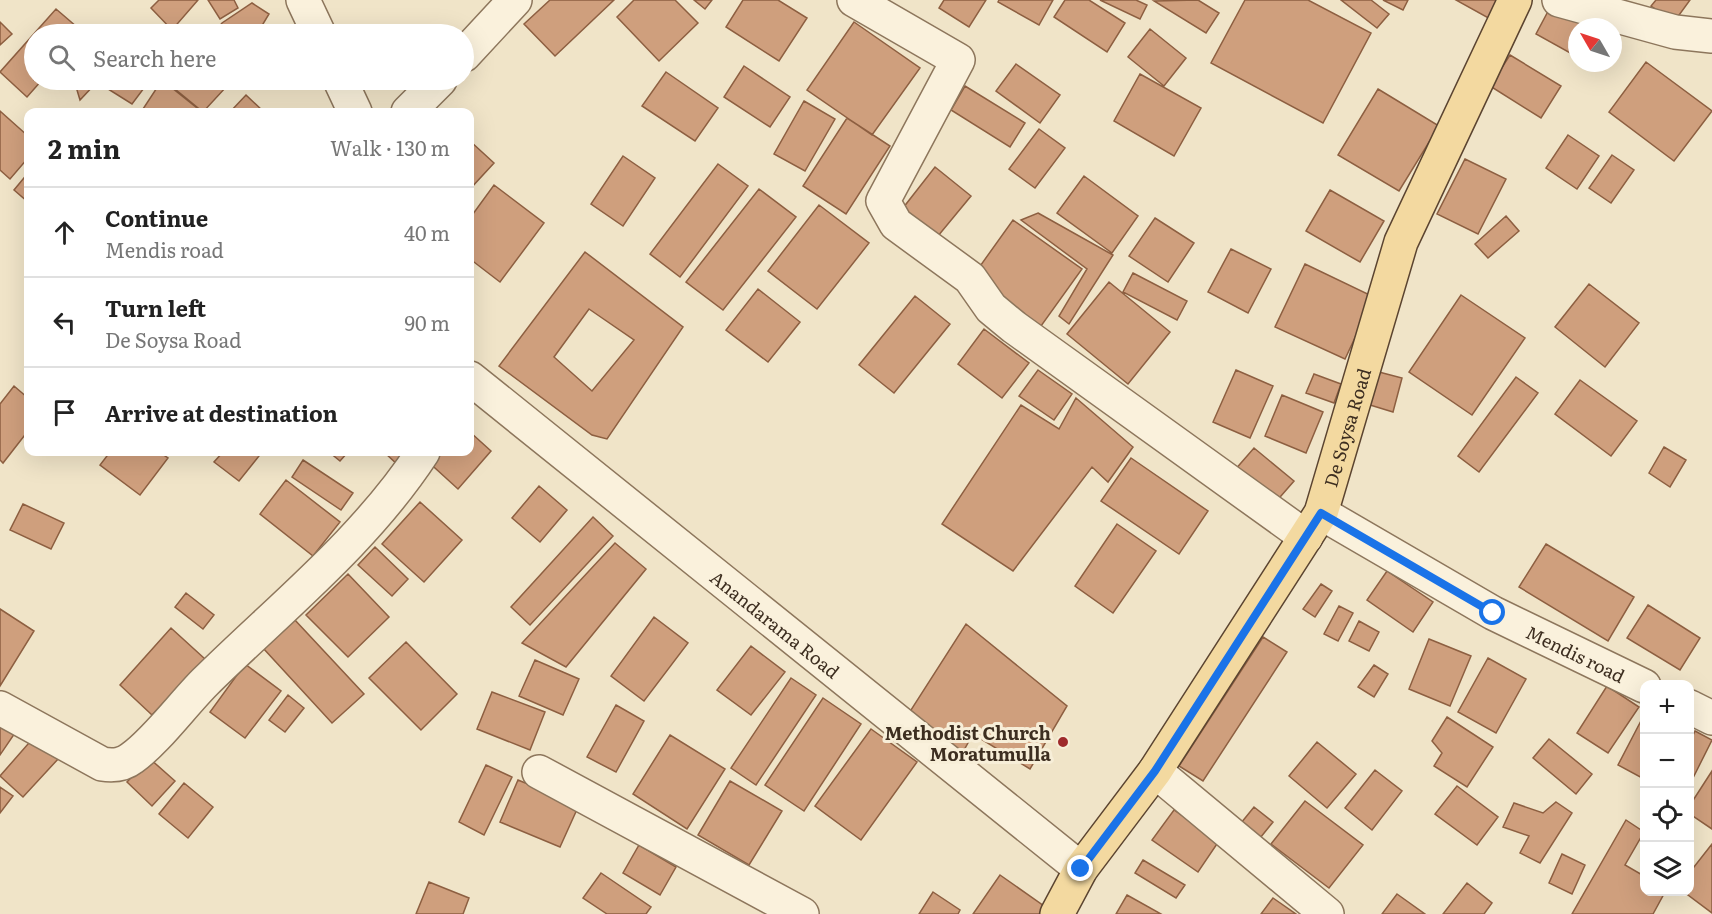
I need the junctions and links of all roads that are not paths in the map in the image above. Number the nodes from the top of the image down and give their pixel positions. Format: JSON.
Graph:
{"nodes":[{"id":1,"x":303,"y":0,"type":"edge"},
{"id":2,"x":515,"y":0,"type":"edge"},
{"id":3,"x":854,"y":0,"type":"edge"},
{"id":4,"x":1515,"y":0,"type":"edge"},
{"id":5,"x":1559,"y":0,"type":"edge"},
{"id":6,"x":314,"y":24,"type":"edge"},
{"id":7,"x":1712,"y":36,"type":"edge"},
{"id":8,"x":474,"y":44,"type":"edge"},
{"id":9,"x":345,"y":90,"type":"edge"},
{"id":10,"x":430,"y":90,"type":"edge"},
{"id":11,"x":353,"y":108,"type":"edge"},
{"id":12,"x":412,"y":108,"type":"edge"},
{"id":13,"x":474,"y":381,"type":"edge"},
{"id":14,"x":420,"y":456,"type":"edge"},
{"id":15,"x":1313,"y":525,"type":"junction"},
{"id":16,"x":1640,"y":684,"type":"edge"},
{"id":17,"x":0,"y":708,"type":"edge"},
{"id":18,"x":1694,"y":709,"type":"edge"},
{"id":19,"x":1712,"y":718,"type":"edge"},
{"id":20,"x":1155,"y":771,"type":"junction"},
{"id":21,"x":539,"y":772,"type":"dead end"},
{"id":22,"x":1081,"y":869,"type":"junction"},
{"id":23,"x":802,"y":914,"type":"edge"},
{"id":24,"x":1057,"y":914,"type":"edge"},
{"id":25,"x":1327,"y":914,"type":"edge"}],
"edges":[{"from":1,"to":6,"type":"street"},
{"from":2,"to":8,"type":"street"},
{"from":3,"to":15,"type":"street","name":"Mendis road"},
{"from":4,"to":15,"type":"main road","name":"De Soysa Road"},
{"from":5,"to":7,"type":"street"},
{"from":9,"to":11,"type":"street"},
{"from":10,"to":12,"type":"street"},
{"from":13,"to":22,"type":"street","name":"Anandarama Road"},
{"from":14,"to":17,"type":"street"},
{"from":15,"to":16,"type":"street","name":"Mendis road"},
{"from":15,"to":20,"type":"main road","name":"De Soysa Road"},
{"from":18,"to":19,"type":"street"},
{"from":20,"to":22,"type":"main road","name":"De Soysa Road"},
{"from":20,"to":25,"type":"street"},
{"from":21,"to":23,"type":"street"},
{"from":22,"to":24,"type":"main road","name":"De Soysa Road"}]}
